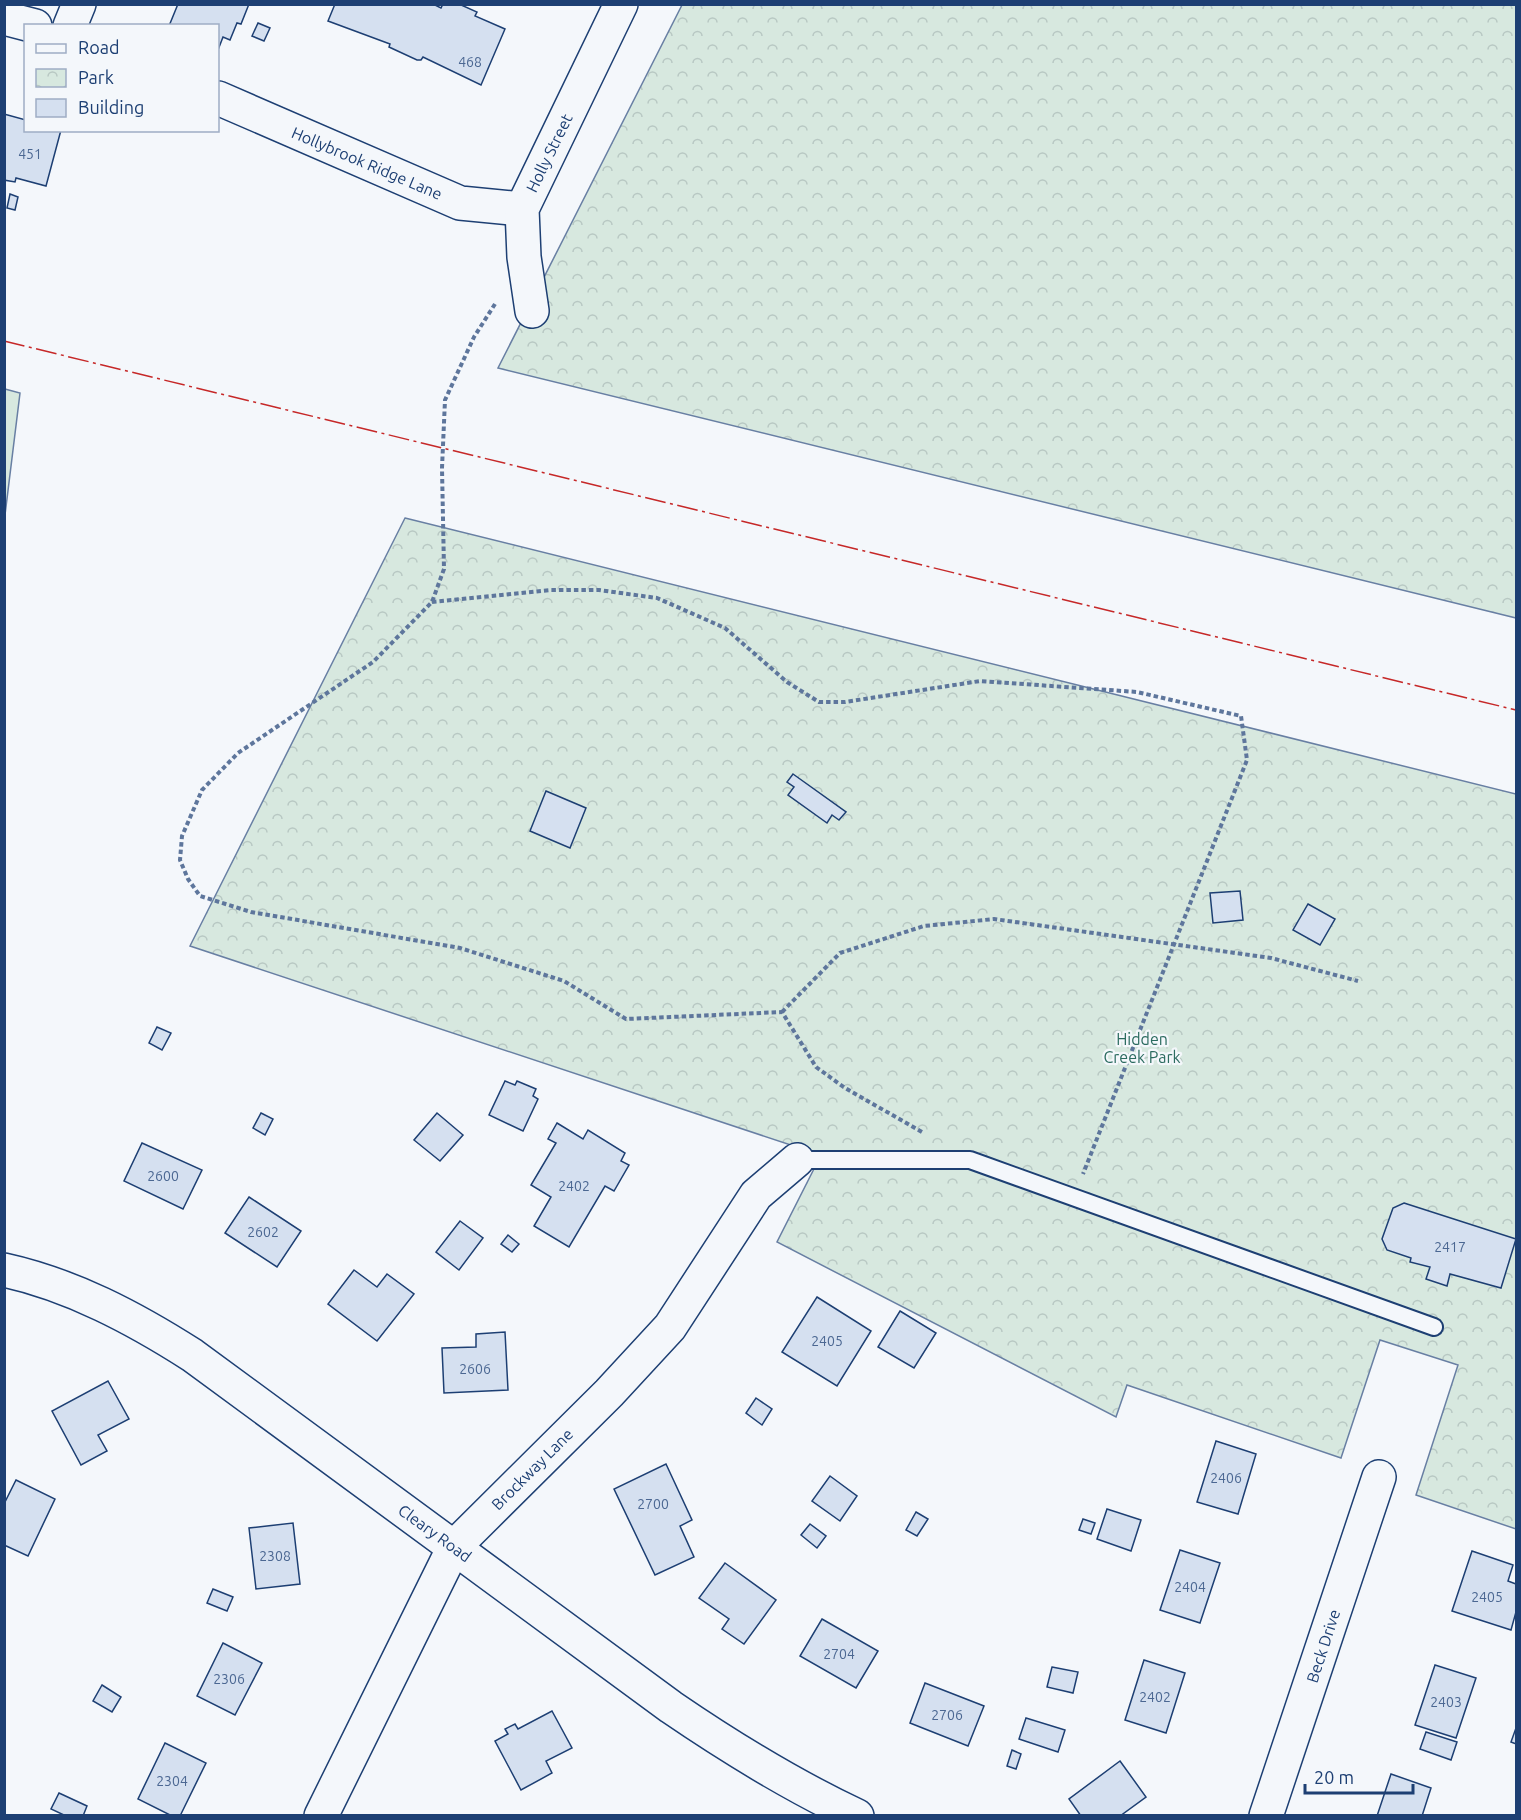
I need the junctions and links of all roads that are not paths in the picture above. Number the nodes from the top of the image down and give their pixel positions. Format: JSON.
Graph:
{"nodes":[{"id":1,"x":79,"y":4,"type":"edge"},
{"id":2,"x":621,"y":4,"type":"edge"},
{"id":3,"x":4,"y":18,"type":"edge"},
{"id":4,"x":27,"y":24,"type":"edge"},
{"id":5,"x":71,"y":24,"type":"edge"},
{"id":6,"x":219,"y":98,"type":"edge"},
{"id":7,"x":522,"y":209,"type":"junction"},
{"id":8,"x":532,"y":311,"type":"dead end"},
{"id":9,"x":797,"y":1160,"type":"joint"},
{"id":10,"x":4,"y":1270,"type":"edge"},
{"id":11,"x":1434,"y":1327,"type":"dead end"},
{"id":12,"x":1379,"y":1477,"type":"dead end"},
{"id":13,"x":454,"y":1547,"type":"junction"},
{"id":14,"x":321,"y":1815,"type":"edge"},
{"id":15,"x":857,"y":1815,"type":"edge"},
{"id":16,"x":1266,"y":1815,"type":"edge"}],
"edges":[{"from":1,"to":5,"type":"street"},
{"from":2,"to":7,"type":"street","name":"Holly Street"},
{"from":3,"to":4,"type":"street"},
{"from":6,"to":7,"type":"street","name":"Hollybrook Ridge Lane"},
{"from":7,"to":8,"type":"street","name":"Holly Street"},
{"from":9,"to":11,"type":"lane"},
{"from":9,"to":13,"type":"street","name":"Brockway Lane"},
{"from":10,"to":13,"type":"street","name":"Cleary Road"},
{"from":12,"to":16,"type":"street","name":"Beck Drive"},
{"from":13,"to":14,"type":"street","name":"Brockway Lane"},
{"from":13,"to":15,"type":"street","name":"Cleary Road"}]}
